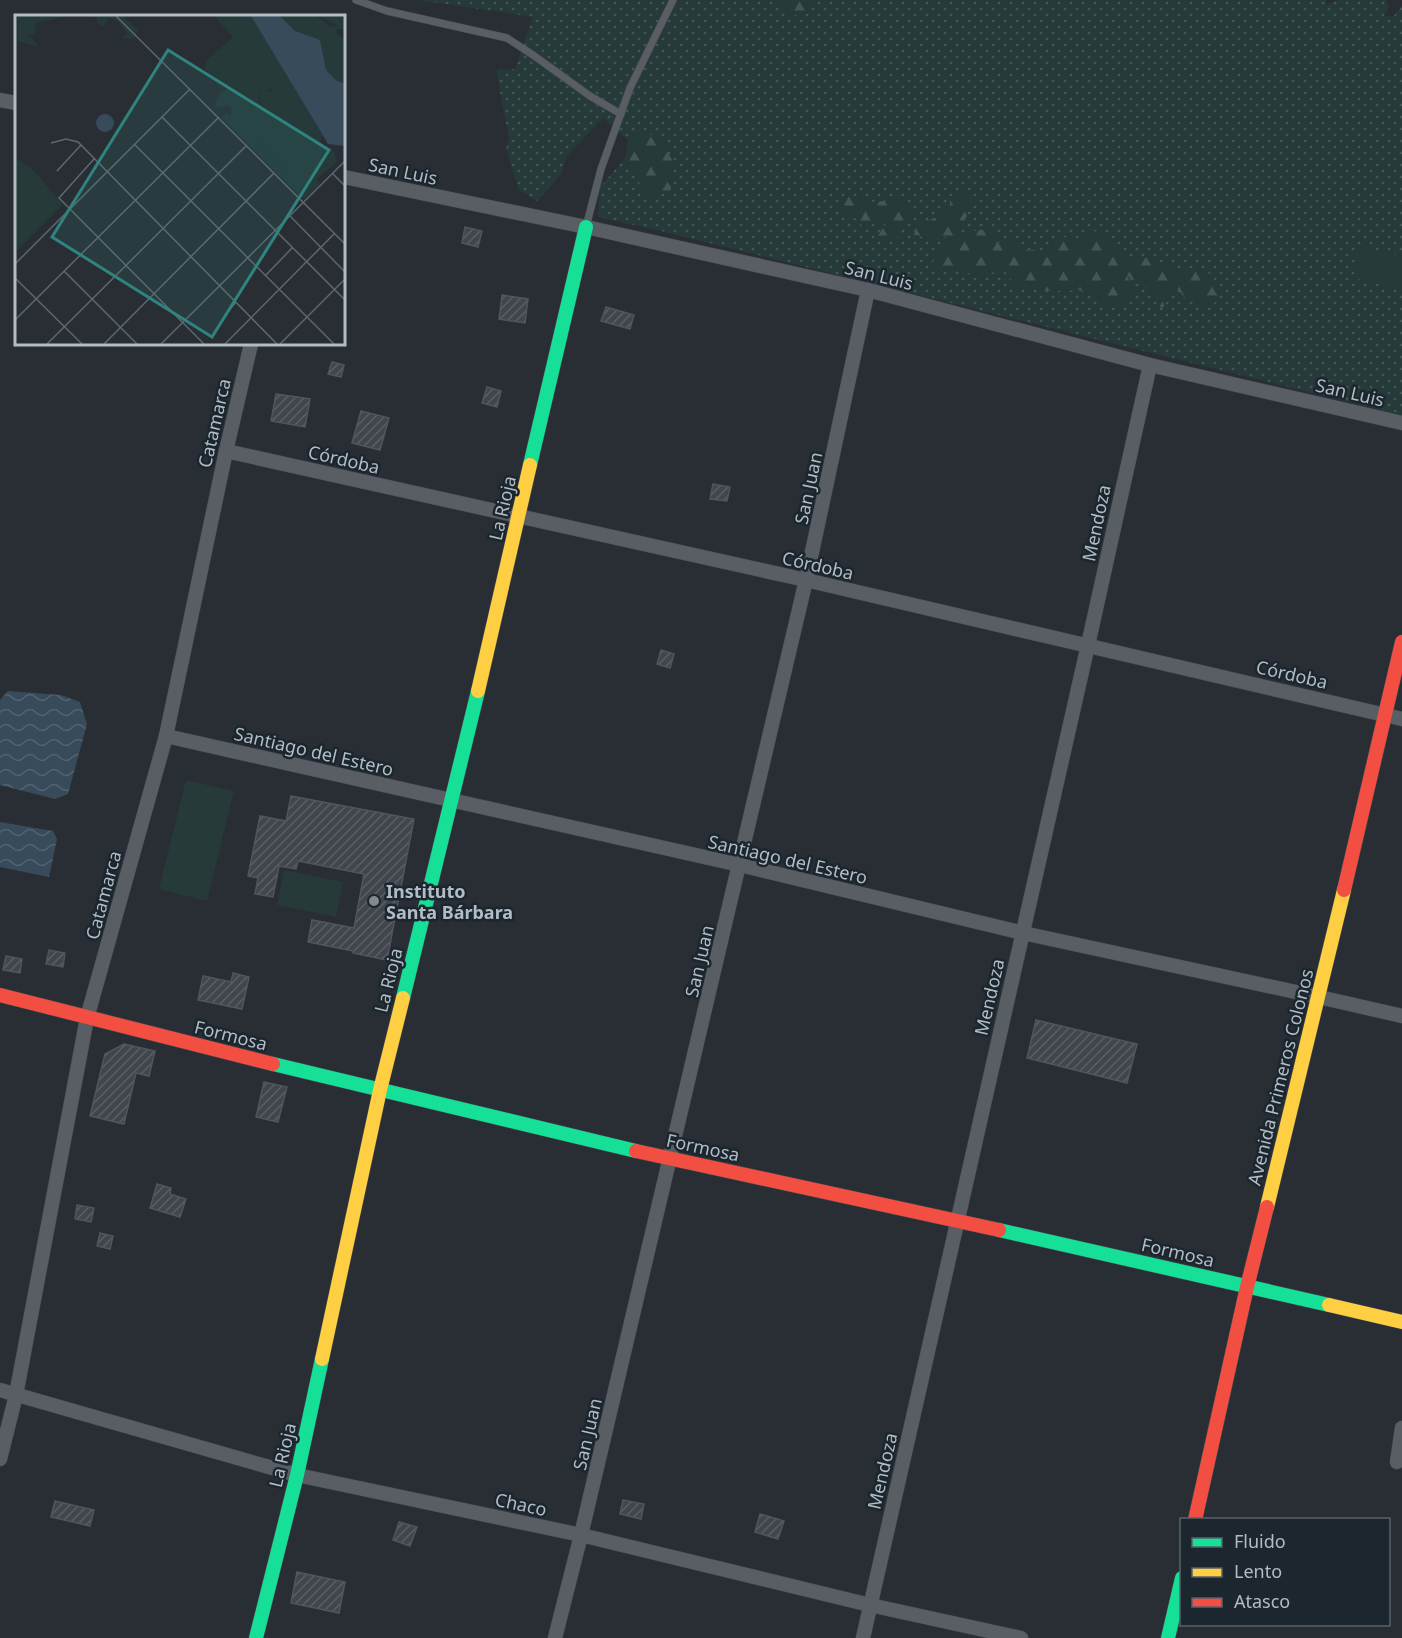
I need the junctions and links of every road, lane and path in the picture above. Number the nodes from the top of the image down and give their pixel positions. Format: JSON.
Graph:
{"nodes":[{"id":1,"x":356,"y":0,"type":"edge"},
{"id":2,"x":673,"y":0,"type":"edge"},
{"id":3,"x":0,"y":100,"type":"edge"},
{"id":4,"x":15,"y":103,"type":"edge"},
{"id":5,"x":621,"y":114,"type":"junction"},
{"id":6,"x":345,"y":177,"type":"edge"},
{"id":7,"x":586,"y":227,"type":"junction"},
{"id":8,"x":868,"y":291,"type":"junction"},
{"id":9,"x":251,"y":345,"type":"edge"},
{"id":10,"x":1150,"y":364,"type":"junction"},
{"id":11,"x":1402,"y":423,"type":"edge"},
{"id":12,"x":226,"y":451,"type":"junction"},
{"id":13,"x":518,"y":517,"type":"junction"},
{"id":14,"x":806,"y":580,"type":"junction"},
{"id":15,"x":1402,"y":642,"type":"edge"},
{"id":16,"x":1088,"y":645,"type":"junction"},
{"id":17,"x":1384,"y":714,"type":"junction"},
{"id":18,"x":1402,"y":719,"type":"edge"},
{"id":19,"x":166,"y":736,"type":"junction"},
{"id":20,"x":452,"y":800,"type":"junction"},
{"id":21,"x":740,"y":865,"type":"junction"},
{"id":22,"x":1023,"y":933,"type":"junction"},
{"id":23,"x":0,"y":995,"type":"edge"},
{"id":24,"x":1319,"y":996,"type":"junction"},
{"id":25,"x":1402,"y":1016,"type":"edge"},
{"id":26,"x":87,"y":1018,"type":"junction"},
{"id":27,"x":380,"y":1090,"type":"junction"},
{"id":28,"x":670,"y":1159,"type":"junction"},
{"id":29,"x":957,"y":1220,"type":"junction"},
{"id":30,"x":1247,"y":1287,"type":"junction"},
{"id":31,"x":1402,"y":1322,"type":"edge"},
{"id":32,"x":0,"y":1390,"type":"edge"},
{"id":33,"x":16,"y":1395,"type":"junction"},
{"id":34,"x":1402,"y":1428,"type":"edge"},
{"id":35,"x":0,"y":1459,"type":"edge"},
{"id":36,"x":1397,"y":1462,"type":"dead end"},
{"id":37,"x":297,"y":1475,"type":"junction"},
{"id":38,"x":1194,"y":1518,"type":"edge"},
{"id":39,"x":581,"y":1535,"type":"junction"},
{"id":40,"x":1180,"y":1587,"type":"edge"},
{"id":41,"x":870,"y":1605,"type":"junction"},
{"id":42,"x":256,"y":1638,"type":"edge"},
{"id":43,"x":555,"y":1638,"type":"edge"},
{"id":44,"x":863,"y":1638,"type":"edge"},
{"id":45,"x":1021,"y":1638,"type":"edge"},
{"id":46,"x":1168,"y":1638,"type":"edge"}],
"edges":[{"from":1,"to":5,"type":"lane"},
{"from":2,"to":5,"type":"lane"},
{"from":3,"to":4,"type":"street"},
{"from":5,"to":7,"type":"lane"},
{"from":6,"to":7,"type":"street","name":"San Luis"},
{"from":7,"to":8,"type":"street","name":"San Luis"},
{"from":7,"to":13,"type":"street","name":"La Rioja"},
{"from":8,"to":10,"type":"street","name":"San Luis"},
{"from":8,"to":14,"type":"street","name":"San Juan"},
{"from":9,"to":12,"type":"street","name":"Catamarca"},
{"from":10,"to":11,"type":"street","name":"San Luis"},
{"from":10,"to":16,"type":"street","name":"Mendoza"},
{"from":12,"to":13,"type":"street","name":"Córdoba"},
{"from":12,"to":19,"type":"street","name":"Catamarca"},
{"from":13,"to":14,"type":"street","name":"Córdoba"},
{"from":13,"to":20,"type":"street","name":"La Rioja"},
{"from":14,"to":16,"type":"street","name":"Córdoba"},
{"from":14,"to":21,"type":"street","name":"San Juan"},
{"from":15,"to":17,"type":"street","name":"Avenida Primeros Colonos"},
{"from":16,"to":17,"type":"street","name":"Córdoba"},
{"from":16,"to":22,"type":"street","name":"Mendoza"},
{"from":17,"to":18,"type":"street","name":"Córdoba"},
{"from":17,"to":24,"type":"street","name":"Avenida Primeros Colonos"},
{"from":19,"to":20,"type":"street","name":"Santiago del Estero"},
{"from":19,"to":26,"type":"street","name":"Catamarca"},
{"from":20,"to":21,"type":"street","name":"Santiago del Estero"},
{"from":20,"to":27,"type":"street","name":"La Rioja"},
{"from":21,"to":22,"type":"street","name":"Santiago del Estero"},
{"from":21,"to":28,"type":"street","name":"San Juan"},
{"from":22,"to":24,"type":"street","name":"Santiago del Estero"},
{"from":22,"to":29,"type":"street","name":"Mendoza"},
{"from":23,"to":26,"type":"street","name":"Formosa"},
{"from":24,"to":25,"type":"street","name":"Santiago del Estero"},
{"from":24,"to":30,"type":"street","name":"Avenida Primeros Colonos"},
{"from":26,"to":27,"type":"street","name":"Formosa"},
{"from":26,"to":33,"type":"street","name":"Catamarca"},
{"from":27,"to":28,"type":"street","name":"Formosa"},
{"from":27,"to":37,"type":"street","name":"La Rioja"},
{"from":28,"to":29,"type":"street","name":"Formosa"},
{"from":28,"to":39,"type":"street","name":"San Juan"},
{"from":29,"to":30,"type":"street","name":"Formosa"},
{"from":29,"to":41,"type":"street","name":"Mendoza"},
{"from":30,"to":31,"type":"street","name":"Formosa"},
{"from":30,"to":38,"type":"street","name":"Avenida Primeros Colonos"},
{"from":32,"to":33,"type":"street","name":"Chaco"},
{"from":33,"to":35,"type":"street","name":"Catamarca"},
{"from":33,"to":37,"type":"street","name":"Chaco"},
{"from":34,"to":36,"type":"street"},
{"from":37,"to":39,"type":"street","name":"Chaco"},
{"from":37,"to":42,"type":"street","name":"La Rioja"},
{"from":39,"to":41,"type":"street","name":"Chaco"},
{"from":39,"to":43,"type":"street","name":"San Juan"},
{"from":40,"to":46,"type":"street"},
{"from":41,"to":44,"type":"street","name":"Mendoza"},
{"from":41,"to":45,"type":"street","name":"Chaco"}]}
